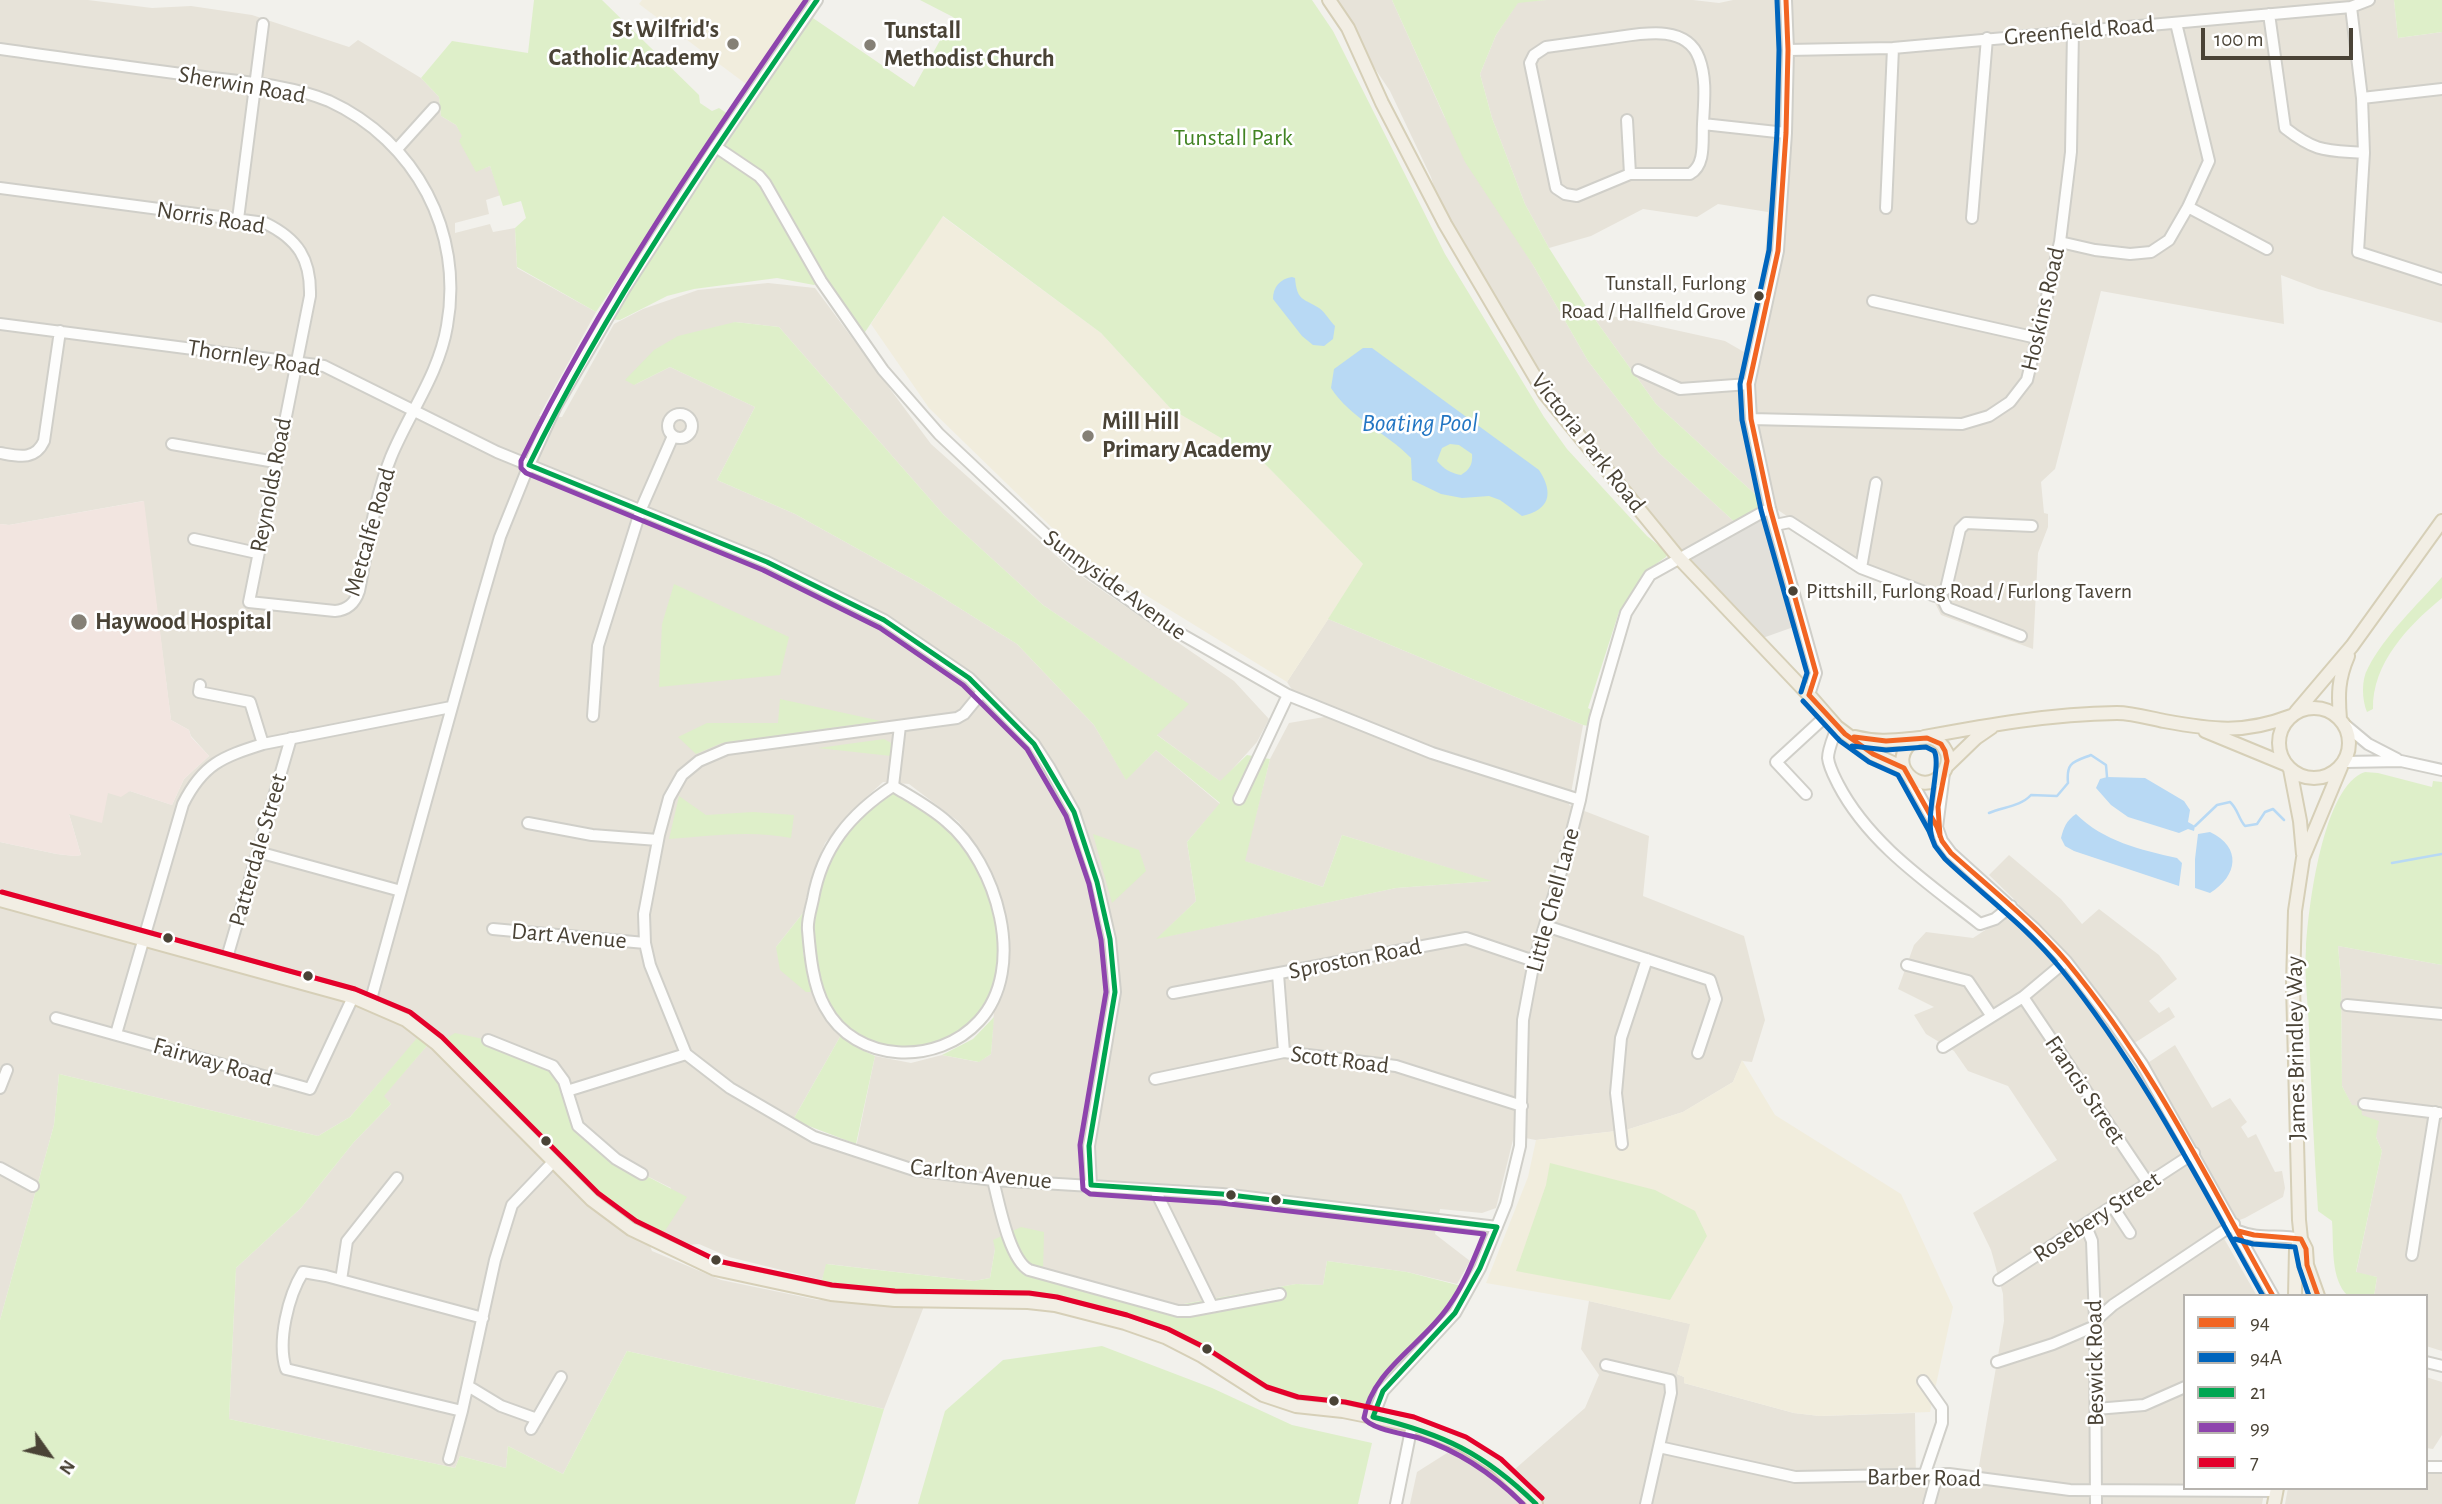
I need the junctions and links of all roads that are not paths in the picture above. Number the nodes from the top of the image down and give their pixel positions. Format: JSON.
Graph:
{"nodes":[{"id":1,"x":817,"y":0,"type":"edge"},
{"id":2,"x":1329,"y":0,"type":"edge"},
{"id":3,"x":1786,"y":0,"type":"edge"},
{"id":4,"x":2369,"y":0,"type":"edge"},
{"id":5,"x":2351,"y":7,"type":"junction"},
{"id":6,"x":2270,"y":14,"type":"junction"},
{"id":7,"x":2176,"y":23,"type":"junction"},
{"id":8,"x":263,"y":24,"type":"dead end"},
{"id":9,"x":2073,"y":30,"type":"junction"},
{"id":10,"x":1987,"y":38,"type":"junction"},
{"id":11,"x":1893,"y":48,"type":"junction"},
{"id":12,"x":0,"y":49,"type":"edge"},
{"id":13,"x":1788,"y":50,"type":"junction"},
{"id":14,"x":254,"y":84,"type":"junction"},
{"id":15,"x":2442,"y":89,"type":"edge"},
{"id":16,"x":2362,"y":98,"type":"junction"},
{"id":17,"x":433,"y":108,"type":"dead end"},
{"id":18,"x":1626,"y":120,"type":"dead end"},
{"id":19,"x":1703,"y":124,"type":"junction"},
{"id":20,"x":1786,"y":133,"type":"junction"},
{"id":21,"x":716,"y":147,"type":"junction"},
{"id":22,"x":397,"y":149,"type":"junction"},
{"id":23,"x":2364,"y":153,"type":"junction"},
{"id":24,"x":1630,"y":174,"type":"junction"},
{"id":25,"x":0,"y":188,"type":"edge"},
{"id":26,"x":2188,"y":207,"type":"junction"},
{"id":27,"x":1886,"y":208,"type":"dead end"},
{"id":28,"x":1972,"y":218,"type":"dead end"},
{"id":29,"x":238,"y":219,"type":"junction"},
{"id":30,"x":2060,"y":242,"type":"junction"},
{"id":31,"x":2267,"y":248,"type":"dead end"},
{"id":32,"x":2442,"y":279,"type":"edge"},
{"id":33,"x":1873,"y":302,"type":"dead end"},
{"id":34,"x":0,"y":324,"type":"edge"},
{"id":35,"x":60,"y":331,"type":"junction"},
{"id":36,"x":2037,"y":338,"type":"junction"},
{"id":37,"x":296,"y":362,"type":"junction"},
{"id":38,"x":1638,"y":370,"type":"dead end"},
{"id":39,"x":1749,"y":384,"type":"junction"},
{"id":40,"x":414,"y":410,"type":"junction"},
{"id":41,"x":1751,"y":419,"type":"junction"},
{"id":42,"x":673,"y":436,"type":"dead end"},
{"id":43,"x":172,"y":444,"type":"dead end"},
{"id":44,"x":0,"y":453,"type":"edge"},
{"id":45,"x":275,"y":462,"type":"junction"},
{"id":46,"x":529,"y":465,"type":"junction"},
{"id":47,"x":1876,"y":483,"type":"dead end"},
{"id":48,"x":1770,"y":508,"type":"junction"},
{"id":49,"x":641,"y":509,"type":"junction"},
{"id":50,"x":2442,"y":522,"type":"edge"},
{"id":51,"x":1775,"y":525,"type":"junction"},
{"id":52,"x":2032,"y":526,"type":"dead end"},
{"id":53,"x":194,"y":539,"type":"dead end"},
{"id":54,"x":257,"y":553,"type":"junction"},
{"id":55,"x":1678,"y":557,"type":"junction"},
{"id":56,"x":1861,"y":568,"type":"junction"},
{"id":57,"x":1940,"y":593,"type":"junction"},
{"id":58,"x":256,"y":603,"type":"joint"},
{"id":59,"x":2021,"y":636,"type":"dead end"},
{"id":60,"x":2352,"y":646,"type":"junction"},
{"id":61,"x":200,"y":685,"type":"dead end"},
{"id":62,"x":982,"y":692,"type":"junction"},
{"id":63,"x":1289,"y":695,"type":"junction"},
{"id":64,"x":1809,"y":695,"type":"junction"},
{"id":65,"x":451,"y":707,"type":"junction"},
{"id":66,"x":2294,"y":714,"type":"junction"},
{"id":67,"x":593,"y":716,"type":"dead end"},
{"id":68,"x":1826,"y":716,"type":"junction"},
{"id":69,"x":2342,"y":721,"type":"junction"},
{"id":70,"x":1998,"y":723,"type":"junction"},
{"id":71,"x":900,"y":726,"type":"junction"},
{"id":72,"x":2192,"y":726,"type":"junction"},
{"id":73,"x":1841,"y":731,"type":"junction"},
{"id":74,"x":291,"y":738,"type":"junction"},
{"id":75,"x":1920,"y":738,"type":"junction"},
{"id":76,"x":263,"y":744,"type":"junction"},
{"id":77,"x":2401,"y":761,"type":"junction"},
{"id":78,"x":2343,"y":764,"type":"junction"},
{"id":79,"x":2287,"y":766,"type":"junction"},
{"id":80,"x":1945,"y":770,"type":"junction"},
{"id":81,"x":2442,"y":770,"type":"edge"},
{"id":82,"x":1906,"y":772,"type":"junction"},
{"id":83,"x":893,"y":786,"type":"junction"},
{"id":84,"x":1806,"y":794,"type":"dead end"},
{"id":85,"x":1239,"y":799,"type":"dead end"},
{"id":86,"x":1580,"y":800,"type":"junction"},
{"id":87,"x":528,"y":823,"type":"dead end"},
{"id":88,"x":1937,"y":827,"type":"junction"},
{"id":89,"x":658,"y":840,"type":"junction"},
{"id":90,"x":258,"y":852,"type":"junction"},
{"id":91,"x":2303,"y":858,"type":"junction"},
{"id":92,"x":401,"y":891,"type":"junction"},
{"id":93,"x":0,"y":900,"type":"edge"},
{"id":94,"x":2011,"y":906,"type":"junction"},
{"id":95,"x":1546,"y":926,"type":"junction"},
{"id":96,"x":493,"y":929,"type":"dead end"},
{"id":97,"x":144,"y":940,"type":"junction"},
{"id":98,"x":645,"y":943,"type":"junction"},
{"id":99,"x":1647,"y":958,"type":"junction"},
{"id":100,"x":226,"y":961,"type":"junction"},
{"id":101,"x":1534,"y":961,"type":"junction"},
{"id":102,"x":2066,"y":961,"type":"junction"},
{"id":103,"x":1907,"y":965,"type":"dead end"},
{"id":104,"x":1278,"y":974,"type":"junction"},
{"id":105,"x":1173,"y":993,"type":"dead end"},
{"id":106,"x":354,"y":997,"type":"junction"},
{"id":107,"x":2023,"y":997,"type":"junction"},
{"id":108,"x":2355,"y":1002,"type":"dead end"},
{"id":109,"x":370,"y":1003,"type":"junction"},
{"id":110,"x":2442,"y":1014,"type":"edge"},
{"id":111,"x":1991,"y":1015,"type":"junction"},
{"id":112,"x":56,"y":1018,"type":"dead end"},
{"id":113,"x":116,"y":1034,"type":"junction"},
{"id":114,"x":488,"y":1040,"type":"dead end"},
{"id":115,"x":1943,"y":1047,"type":"dead end"},
{"id":116,"x":1284,"y":1052,"type":"junction"},
{"id":117,"x":1698,"y":1053,"type":"dead end"},
{"id":118,"x":687,"y":1054,"type":"junction"},
{"id":119,"x":7,"y":1070,"type":"dead end"},
{"id":120,"x":1154,"y":1079,"type":"dead end"},
{"id":121,"x":0,"y":1085,"type":"edge"},
{"id":122,"x":567,"y":1091,"type":"junction"},
{"id":123,"x":2364,"y":1104,"type":"dead end"},
{"id":124,"x":1522,"y":1106,"type":"junction"},
{"id":125,"x":2439,"y":1113,"type":"edge"},
{"id":126,"x":1622,"y":1144,"type":"dead end"},
{"id":127,"x":2194,"y":1153,"type":"junction"},
{"id":128,"x":553,"y":1162,"type":"junction"},
{"id":129,"x":0,"y":1168,"type":"edge"},
{"id":130,"x":642,"y":1174,"type":"dead end"},
{"id":131,"x":397,"y":1178,"type":"dead end"},
{"id":132,"x":993,"y":1180,"type":"junction"},
{"id":133,"x":2148,"y":1183,"type":"junction"},
{"id":134,"x":1091,"y":1185,"type":"junction"},
{"id":135,"x":33,"y":1186,"type":"dead end"},
{"id":136,"x":1155,"y":1190,"type":"junction"},
{"id":137,"x":2113,"y":1207,"type":"junction"},
{"id":138,"x":2085,"y":1224,"type":"junction"},
{"id":139,"x":1497,"y":1227,"type":"junction"},
{"id":140,"x":2236,"y":1228,"type":"junction"},
{"id":141,"x":2130,"y":1233,"type":"dead end"},
{"id":142,"x":2301,"y":1239,"type":"junction"},
{"id":143,"x":2417,"y":1248,"type":"dead end"},
{"id":144,"x":341,"y":1280,"type":"junction"},
{"id":145,"x":1999,"y":1280,"type":"dead end"},
{"id":146,"x":1280,"y":1294,"type":"dead end"},
{"id":147,"x":2272,"y":1294,"type":"edge"},
{"id":148,"x":2295,"y":1294,"type":"edge"},
{"id":149,"x":2317,"y":1294,"type":"edge"},
{"id":150,"x":1212,"y":1306,"type":"junction"},
{"id":151,"x":482,"y":1318,"type":"junction"},
{"id":152,"x":2095,"y":1323,"type":"junction"},
{"id":153,"x":1997,"y":1362,"type":"dead end"},
{"id":154,"x":1606,"y":1365,"type":"dead end"},
{"id":155,"x":561,"y":1377,"type":"dead end"},
{"id":156,"x":1923,"y":1381,"type":"dead end"},
{"id":157,"x":468,"y":1386,"type":"junction"},
{"id":158,"x":2183,"y":1389,"type":"edge"},
{"id":159,"x":2096,"y":1409,"type":"junction"},
{"id":160,"x":462,"y":1411,"type":"junction"},
{"id":161,"x":1373,"y":1417,"type":"junction"},
{"id":162,"x":1412,"y":1425,"type":"junction"},
{"id":163,"x":1659,"y":1447,"type":"junction"},
{"id":164,"x":449,"y":1459,"type":"dead end"},
{"id":165,"x":1937,"y":1475,"type":"junction"},
{"id":166,"x":1924,"y":1476,"type":"junction"},
{"id":167,"x":2096,"y":1490,"type":"junction"},
{"id":168,"x":2173,"y":1490,"type":"junction"},
{"id":169,"x":2276,"y":1494,"type":"edge"},
{"id":170,"x":1396,"y":1504,"type":"edge"},
{"id":171,"x":1536,"y":1504,"type":"edge"},
{"id":172,"x":1646,"y":1504,"type":"edge"},
{"id":173,"x":1929,"y":1504,"type":"edge"},
{"id":174,"x":2096,"y":1504,"type":"edge"},
{"id":175,"x":2174,"y":1504,"type":"edge"}],
"edges":[{"from":1,"to":21,"type":"street"},
{"from":2,"to":55,"type":"main road","name":"Victoria Park Road"},
{"from":3,"to":13,"type":"street"},
{"from":4,"to":5,"type":"street","name":"Greenfield Road"},
{"from":5,"to":6,"type":"street","name":"Greenfield Road"},
{"from":5,"to":16,"type":"street"},
{"from":6,"to":7,"type":"street","name":"Greenfield Road"},
{"from":6,"to":23,"type":"street"},
{"from":7,"to":9,"type":"street","name":"Greenfield Road"},
{"from":7,"to":26,"type":"street"},
{"from":8,"to":14,"type":"street"},
{"from":9,"to":10,"type":"street","name":"Greenfield Road"},
{"from":9,"to":30,"type":"street","name":"Hoskins Road"},
{"from":10,"to":11,"type":"street","name":"Greenfield Road"},
{"from":10,"to":28,"type":"street"},
{"from":11,"to":13,"type":"street","name":"Greenfield Road"},
{"from":11,"to":27,"type":"street"},
{"from":12,"to":14,"type":"street","name":"Sherwin Road"},
{"from":13,"to":20,"type":"street"},
{"from":14,"to":22,"type":"street","name":"Sherwin Road"},
{"from":14,"to":29,"type":"street"},
{"from":15,"to":16,"type":"street"},
{"from":16,"to":23,"type":"street"},
{"from":17,"to":22,"type":"street"},
{"from":18,"to":24,"type":"street"},
{"from":19,"to":20,"type":"street"},
{"from":19,"to":24,"type":"street"},
{"from":19,"to":24,"type":"street"},
{"from":20,"to":39,"type":"street"},
{"from":21,"to":46,"type":"street"},
{"from":21,"to":63,"type":"street","name":"Sunnyside Avenue"},
{"from":22,"to":40,"type":"street","name":"Sherwin Road"},
{"from":23,"to":32,"type":"street"},
{"from":25,"to":29,"type":"street","name":"Norris Road"},
{"from":26,"to":30,"type":"street"},
{"from":26,"to":31,"type":"street"},
{"from":29,"to":37,"type":"street","name":"Norris Road"},
{"from":30,"to":36,"type":"street","name":"Hoskins Road"},
{"from":33,"to":36,"type":"street"},
{"from":34,"to":35,"type":"street","name":"Thornley Road"},
{"from":35,"to":37,"type":"street","name":"Thornley Road"},
{"from":35,"to":44,"type":"street"},
{"from":36,"to":41,"type":"street","name":"Hoskins Road"},
{"from":37,"to":40,"type":"street","name":"Thornley Road"},
{"from":37,"to":45,"type":"street","name":"Reynolds Road"},
{"from":38,"to":39,"type":"street"},
{"from":39,"to":41,"type":"street"},
{"from":40,"to":46,"type":"street","name":"Thornley Road"},
{"from":40,"to":58,"type":"street","name":"Metcalfe Road"},
{"from":41,"to":48,"type":"street"},
{"from":42,"to":49,"type":"street"},
{"from":43,"to":45,"type":"street"},
{"from":45,"to":54,"type":"street","name":"Reynolds Road"},
{"from":46,"to":49,"type":"street","name":"Thornley Road"},
{"from":46,"to":65,"type":"street"},
{"from":47,"to":56,"type":"street"},
{"from":48,"to":51,"type":"street"},
{"from":48,"to":55,"type":"street","name":"Little Chell Lane"},
{"from":49,"to":62,"type":"street","name":"Thornley Road"},
{"from":49,"to":67,"type":"street"},
{"from":50,"to":60,"type":"main road"},
{"from":51,"to":56,"type":"street"},
{"from":51,"to":64,"type":"street"},
{"from":52,"to":57,"type":"street"},
{"from":53,"to":54,"type":"street"},
{"from":54,"to":58,"type":"street","name":"Reynolds Road"},
{"from":55,"to":64,"type":"main road","name":"Victoria Park Road"},
{"from":55,"to":86,"type":"street","name":"Little Chell Lane"},
{"from":56,"to":57,"type":"street"},
{"from":57,"to":59,"type":"street"},
{"from":60,"to":66,"type":"main road"},
{"from":60,"to":69,"type":"main road"},
{"from":61,"to":76,"type":"street"},
{"from":62,"to":71,"type":"street","name":"Carlton Avenue"},
{"from":62,"to":134,"type":"street","name":"Thornley Road"},
{"from":63,"to":85,"type":"street"},
{"from":63,"to":86,"type":"street","name":"Sunnyside Avenue"},
{"from":64,"to":68,"type":"main road","name":"Victoria Park Road"},
{"from":65,"to":74,"type":"street"},
{"from":65,"to":92,"type":"street"},
{"from":66,"to":69,"type":"main road"},
{"from":66,"to":72,"type":"main road"},
{"from":66,"to":79,"type":"main road"},
{"from":68,"to":73,"type":"main road","name":"Victoria Park Road"},
{"from":68,"to":84,"type":"street"},
{"from":69,"to":77,"type":"street"},
{"from":69,"to":78,"type":"main road"},
{"from":70,"to":72,"type":"main road"},
{"from":70,"to":75,"type":"main road"},
{"from":70,"to":80,"type":"main road"},
{"from":71,"to":83,"type":"street"},
{"from":71,"to":89,"type":"street","name":"Carlton Avenue"},
{"from":72,"to":79,"type":"main road"},
{"from":73,"to":75,"type":"main road"},
{"from":73,"to":82,"type":"main road","name":"Victoria Park Road"},
{"from":73,"to":94,"type":"street"},
{"from":74,"to":76,"type":"street"},
{"from":74,"to":90,"type":"street","name":"Patterdale Street"},
{"from":75,"to":80,"type":"main road"},
{"from":75,"to":82,"type":"main road"},
{"from":76,"to":97,"type":"street"},
{"from":77,"to":78,"type":"street"},
{"from":77,"to":81,"type":"street"},
{"from":78,"to":79,"type":"main road"},
{"from":78,"to":91,"type":"main road","name":"James Brindley Way"},
{"from":79,"to":91,"type":"main road","name":"James Brindley Way"},
{"from":80,"to":82,"type":"main road"},
{"from":80,"to":88,"type":"street"},
{"from":82,"to":88,"type":"street"},
{"from":83,"to":83,"type":"street"},
{"from":86,"to":95,"type":"street","name":"Little Chell Lane"},
{"from":87,"to":89,"type":"street"},
{"from":88,"to":94,"type":"street"},
{"from":89,"to":98,"type":"street","name":"Carlton Avenue"},
{"from":90,"to":92,"type":"street"},
{"from":90,"to":100,"type":"street","name":"Patterdale Street"},
{"from":91,"to":142,"type":"main road","name":"James Brindley Way"},
{"from":92,"to":109,"type":"street"},
{"from":93,"to":97,"type":"main road"},
{"from":94,"to":102,"type":"street"},
{"from":95,"to":99,"type":"street"},
{"from":95,"to":101,"type":"street","name":"Little Chell Lane"},
{"from":96,"to":98,"type":"street","name":"Dart Avenue"},
{"from":97,"to":100,"type":"main road"},
{"from":97,"to":113,"type":"street"},
{"from":98,"to":118,"type":"street","name":"Carlton Avenue"},
{"from":99,"to":117,"type":"street"},
{"from":99,"to":126,"type":"street"},
{"from":100,"to":106,"type":"main road"},
{"from":101,"to":104,"type":"street","name":"Sproston Road"},
{"from":101,"to":124,"type":"street","name":"Little Chell Lane"},
{"from":102,"to":107,"type":"street"},
{"from":102,"to":127,"type":"street"},
{"from":103,"to":111,"type":"street"},
{"from":104,"to":105,"type":"street","name":"Sproston Road"},
{"from":104,"to":116,"type":"street"},
{"from":106,"to":109,"type":"main road"},
{"from":106,"to":113,"type":"street","name":"Fairway Road"},
{"from":107,"to":111,"type":"street"},
{"from":107,"to":133,"type":"street","name":"Francis Street"},
{"from":108,"to":110,"type":"street"},
{"from":109,"to":128,"type":"main road"},
{"from":111,"to":115,"type":"street"},
{"from":112,"to":113,"type":"street","name":"Fairway Road"},
{"from":114,"to":122,"type":"street"},
{"from":116,"to":120,"type":"street","name":"Scott Road"},
{"from":116,"to":124,"type":"street","name":"Scott Road"},
{"from":118,"to":122,"type":"street"},
{"from":118,"to":132,"type":"street","name":"Carlton Avenue"},
{"from":119,"to":121,"type":"street"},
{"from":122,"to":130,"type":"street"},
{"from":123,"to":125,"type":"street"},
{"from":124,"to":139,"type":"street","name":"Little Chell Lane"},
{"from":125,"to":143,"type":"street"},
{"from":127,"to":133,"type":"street","name":"Rosebery Street"},
{"from":127,"to":140,"type":"street"},
{"from":128,"to":151,"type":"street"},
{"from":128,"to":161,"type":"main road"},
{"from":129,"to":135,"type":"street"},
{"from":131,"to":144,"type":"street"},
{"from":132,"to":134,"type":"street","name":"Carlton Avenue"},
{"from":132,"to":150,"type":"street"},
{"from":133,"to":137,"type":"street","name":"Rosebery Street"},
{"from":134,"to":136,"type":"street","name":"Carlton Avenue"},
{"from":136,"to":139,"type":"street","name":"Carlton Avenue"},
{"from":136,"to":150,"type":"street"},
{"from":137,"to":138,"type":"street","name":"Rosebery Street"},
{"from":137,"to":141,"type":"street"},
{"from":138,"to":145,"type":"street","name":"Rosebery Street"},
{"from":138,"to":152,"type":"street","name":"Beswick Road"},
{"from":139,"to":161,"type":"street","name":"Little Chell Lane"},
{"from":140,"to":142,"type":"street"},
{"from":140,"to":147,"type":"street"},
{"from":140,"to":152,"type":"street"},
{"from":142,"to":148,"type":"main road","name":"James Brindley Way"},
{"from":142,"to":149,"type":"main road","name":"James Brindley Way"},
{"from":144,"to":151,"type":"street"},
{"from":144,"to":160,"type":"street"},
{"from":146,"to":150,"type":"street"},
{"from":151,"to":157,"type":"street"},
{"from":152,"to":153,"type":"street"},
{"from":152,"to":159,"type":"street","name":"Beswick Road"},
{"from":154,"to":163,"type":"street"},
{"from":155,"to":157,"type":"street"},
{"from":156,"to":166,"type":"street"},
{"from":157,"to":160,"type":"street"},
{"from":158,"to":159,"type":"street"},
{"from":159,"to":167,"type":"street","name":"Beswick Road"},
{"from":160,"to":164,"type":"street"},
{"from":161,"to":162,"type":"main road"},
{"from":162,"to":170,"type":"street"},
{"from":162,"to":171,"type":"main road"},
{"from":163,"to":166,"type":"street","name":"Barber Road"},
{"from":163,"to":172,"type":"street"},
{"from":165,"to":166,"type":"street","name":"Barber Road"},
{"from":165,"to":167,"type":"street","name":"Barber Road"},
{"from":165,"to":173,"type":"street"},
{"from":167,"to":168,"type":"street","name":"Barber Road"},
{"from":167,"to":174,"type":"street","name":"Beswick Road"},
{"from":168,"to":169,"type":"street","name":"Barber Road"},
{"from":168,"to":175,"type":"street"}]}
